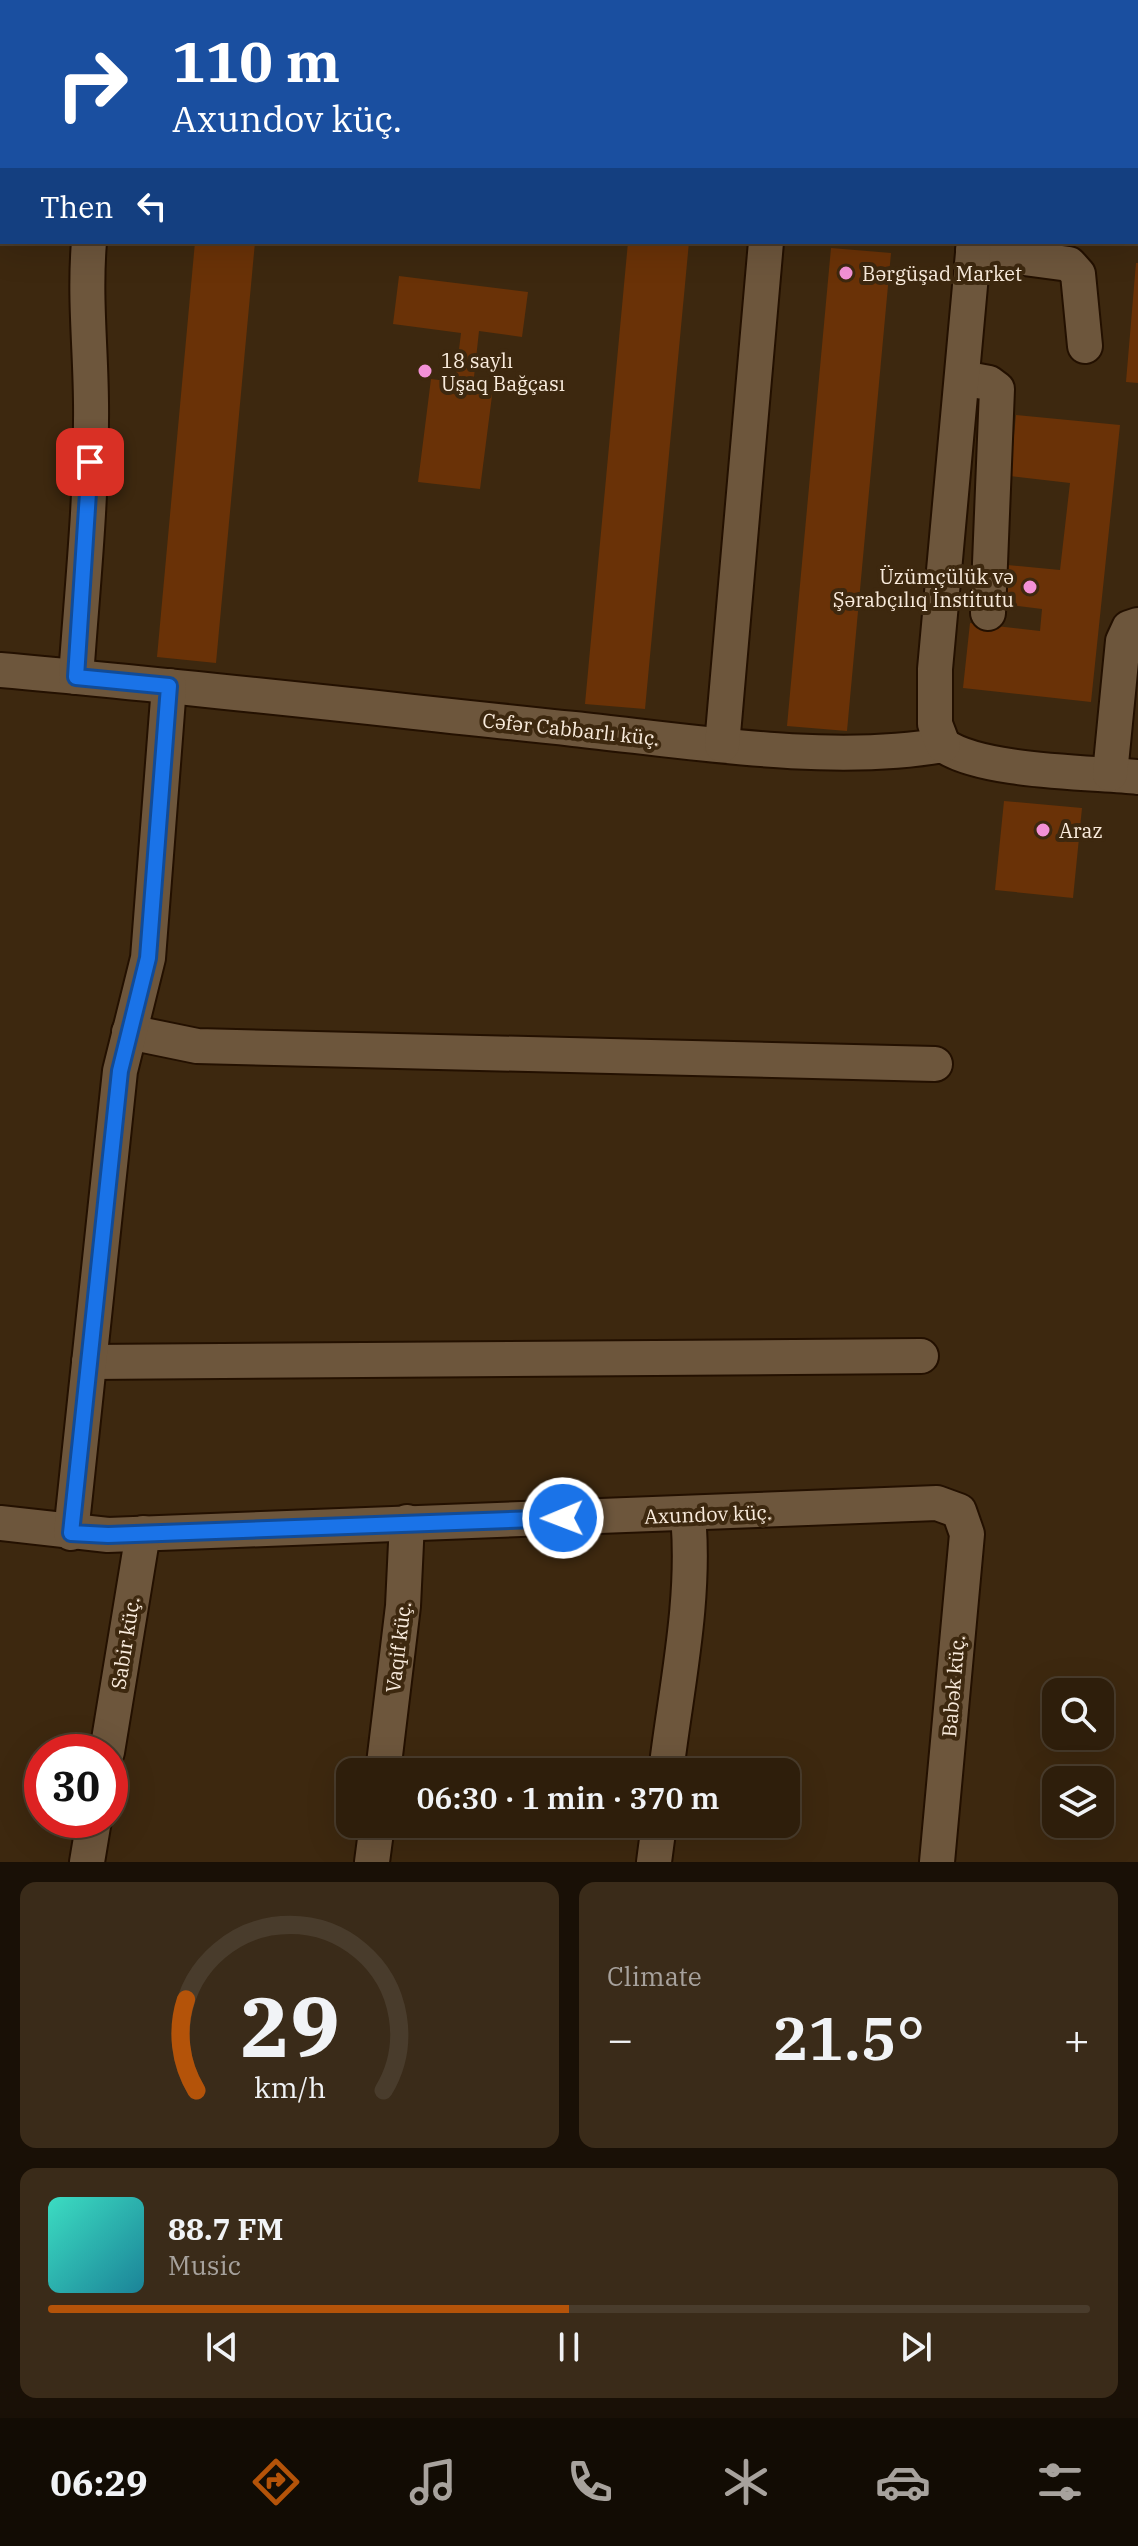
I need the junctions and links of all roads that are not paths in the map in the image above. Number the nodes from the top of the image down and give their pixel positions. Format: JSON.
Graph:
{"nodes":[{"id":1,"x":89,"y":244,"type":"edge"},
{"id":2,"x":766,"y":244,"type":"edge"},
{"id":3,"x":974,"y":247,"type":"edge"},
{"id":4,"x":1085,"y":346,"type":"dead end"},
{"id":5,"x":962,"y":378,"type":"junction"},
{"id":6,"x":988,"y":613,"type":"dead end"},
{"id":7,"x":1138,"y":625,"type":"edge"},
{"id":8,"x":0,"y":670,"type":"edge"},
{"id":9,"x":76,"y":677,"type":"junction"},
{"id":10,"x":169,"y":686,"type":"junction"},
{"id":11,"x":722,"y":745,"type":"junction"},
{"id":12,"x":943,"y":745,"type":"junction"},
{"id":13,"x":1124,"y":776,"type":"edge"},
{"id":14,"x":129,"y":1032,"type":"junction"},
{"id":15,"x":935,"y":1064,"type":"dead end"},
{"id":16,"x":921,"y":1356,"type":"dead end"},
{"id":17,"x":89,"y":1362,"type":"junction"},
{"id":18,"x":959,"y":1511,"type":"joint"},
{"id":19,"x":688,"y":1515,"type":"junction"},
{"id":20,"x":407,"y":1522,"type":"junction"},
{"id":21,"x":0,"y":1523,"type":"edge"},
{"id":22,"x":71,"y":1533,"type":"junction"},
{"id":23,"x":143,"y":1533,"type":"junction"},
{"id":24,"x":110,"y":1734,"type":"edge"},
{"id":25,"x":385,"y":1758,"type":"edge"},
{"id":26,"x":668,"y":1758,"type":"edge"},
{"id":27,"x":91,"y":1838,"type":"edge"},
{"id":28,"x":375,"y":1838,"type":"edge"},
{"id":29,"x":657,"y":1838,"type":"edge"},
{"id":30,"x":87,"y":1862,"type":"edge"},
{"id":31,"x":372,"y":1862,"type":"edge"},
{"id":32,"x":654,"y":1862,"type":"edge"},
{"id":33,"x":937,"y":1862,"type":"edge"}],
"edges":[{"from":1,"to":9,"type":"street"},
{"from":2,"to":11,"type":"street"},
{"from":3,"to":4,"type":"street"},
{"from":3,"to":5,"type":"street"},
{"from":5,"to":6,"type":"street"},
{"from":5,"to":12,"type":"street"},
{"from":7,"to":13,"type":"street"},
{"from":8,"to":9,"type":"street","name":"Cəfər Cabbarlı küç."},
{"from":9,"to":10,"type":"street","name":"Cəfər Cabbarlı küç."},
{"from":10,"to":11,"type":"street","name":"Cəfər Cabbarlı küç."},
{"from":10,"to":14,"type":"street"},
{"from":11,"to":12,"type":"street","name":"Cəfər Cabbarlı küç."},
{"from":12,"to":13,"type":"street"},
{"from":14,"to":15,"type":"street"},
{"from":14,"to":17,"type":"street"},
{"from":16,"to":17,"type":"street"},
{"from":17,"to":22,"type":"street"},
{"from":18,"to":19,"type":"street","name":"Axundov küç."},
{"from":18,"to":33,"type":"street","name":"Babək küç."},
{"from":19,"to":20,"type":"street","name":"Axundov küç."},
{"from":19,"to":26,"type":"street"},
{"from":20,"to":23,"type":"street","name":"Axundov küç."},
{"from":20,"to":25,"type":"street","name":"Vaqif küç."},
{"from":21,"to":22,"type":"street","name":"Axundov küç."},
{"from":22,"to":23,"type":"street","name":"Axundov küç."},
{"from":23,"to":24,"type":"street","name":"Sabir küç."},
{"from":27,"to":30,"type":"street"},
{"from":28,"to":31,"type":"street"},
{"from":29,"to":32,"type":"street"}]}
